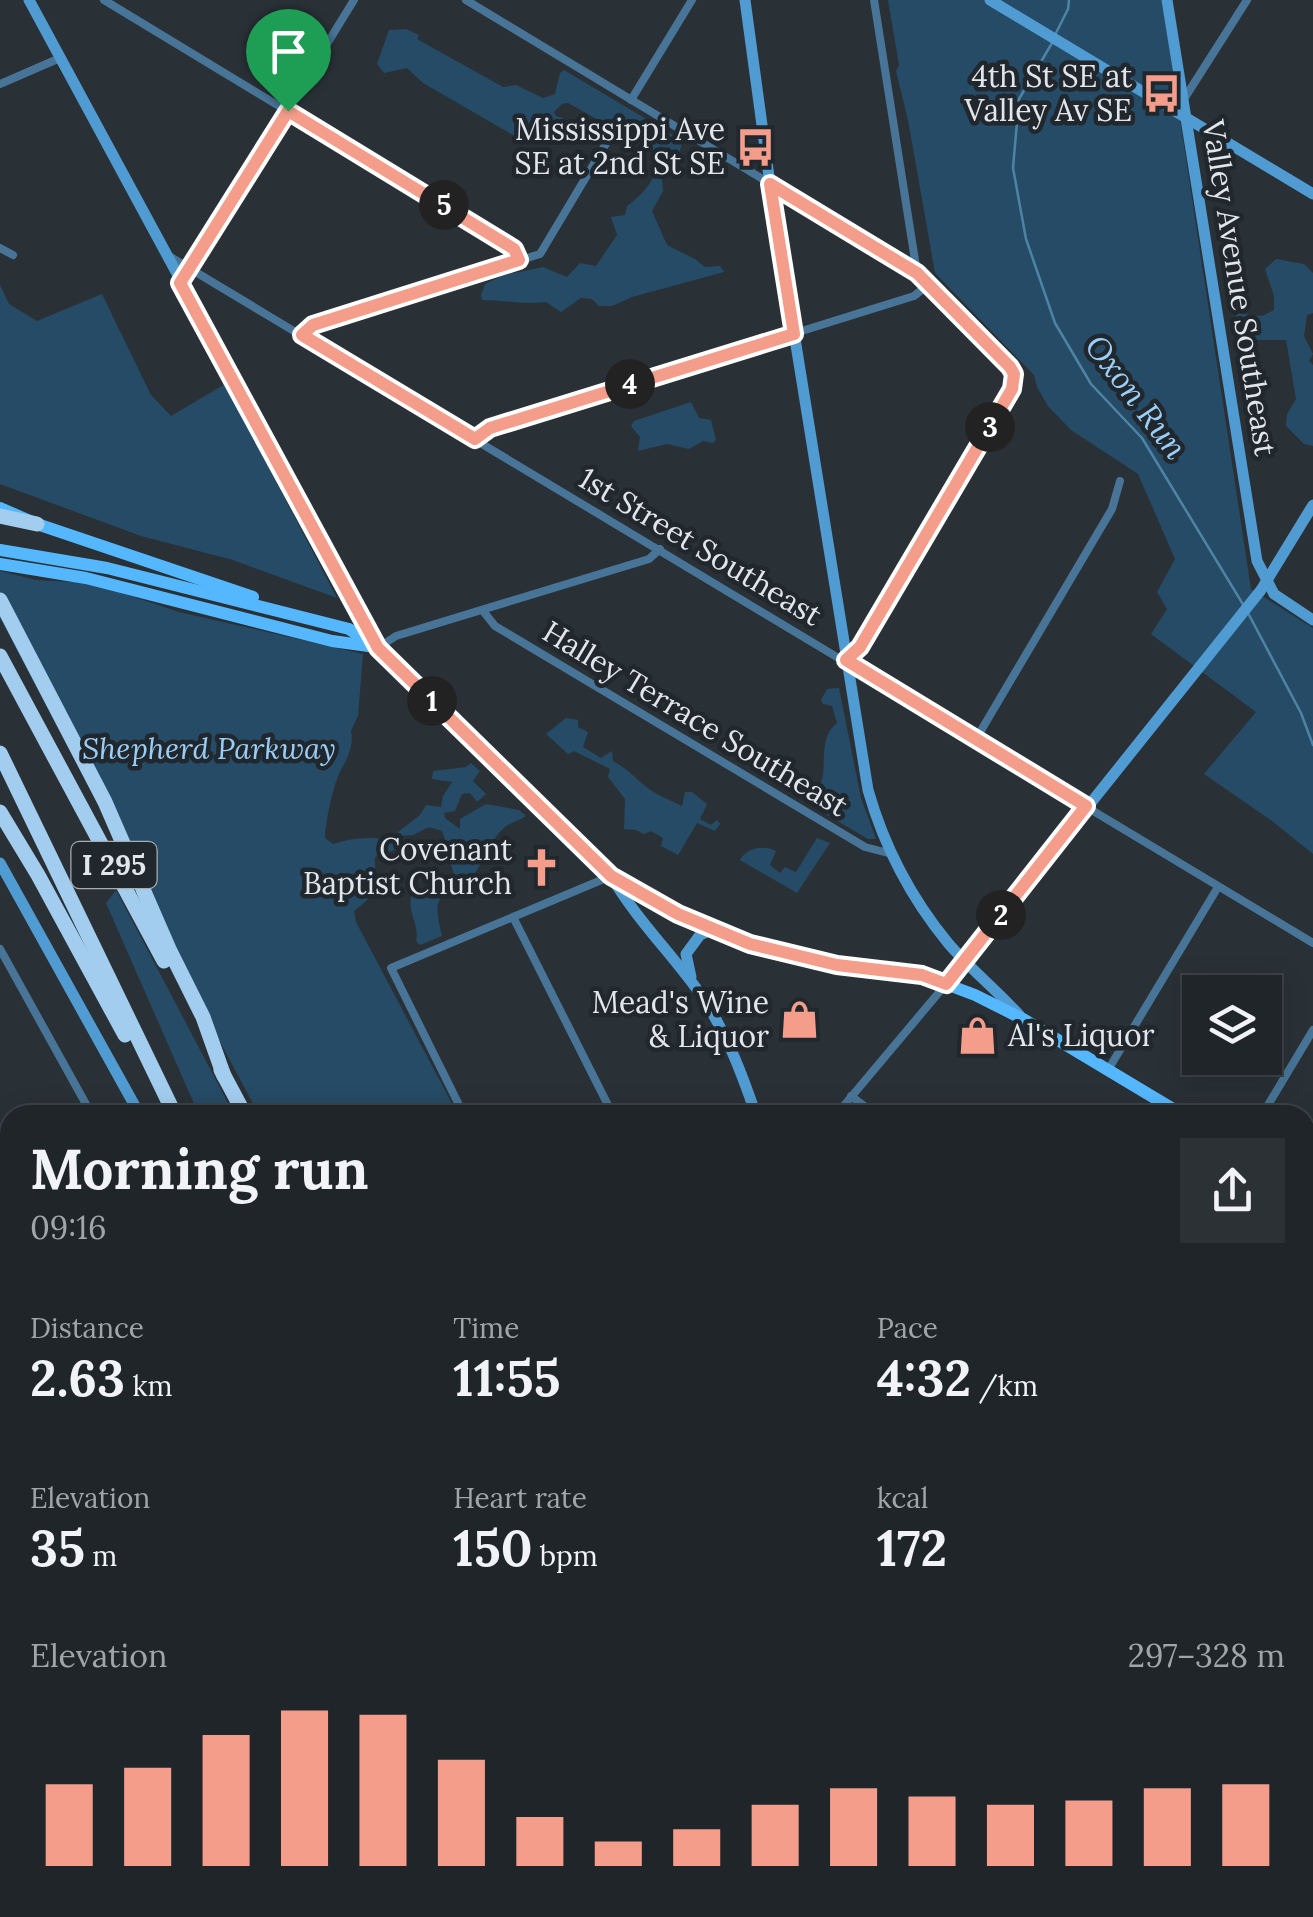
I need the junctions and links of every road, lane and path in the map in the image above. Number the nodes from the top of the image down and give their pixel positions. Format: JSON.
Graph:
{"nodes":[{"id":1,"x":29,"y":0,"type":"edge"},
{"id":2,"x":104,"y":0,"type":"edge"},
{"id":3,"x":354,"y":0,"type":"edge"},
{"id":4,"x":466,"y":0,"type":"edge"},
{"id":5,"x":692,"y":0,"type":"edge"},
{"id":6,"x":744,"y":0,"type":"edge"},
{"id":7,"x":874,"y":0,"type":"edge"},
{"id":8,"x":990,"y":0,"type":"edge"},
{"id":9,"x":1168,"y":0,"type":"edge"},
{"id":10,"x":1247,"y":0,"type":"edge"},
{"id":11,"x":60,"y":58,"type":"junction"},
{"id":12,"x":0,"y":84,"type":"edge"},
{"id":13,"x":1184,"y":99,"type":"junction"},
{"id":14,"x":631,"y":100,"type":"junction"},
{"id":15,"x":288,"y":111,"type":"junction"},
{"id":16,"x":1186,"y":118,"type":"junction"},
{"id":17,"x":612,"y":132,"type":"dead end"},
{"id":18,"x":770,"y":184,"type":"junction"},
{"id":19,"x":1313,"y":194,"type":"edge"},
{"id":20,"x":0,"y":248,"type":"edge"},
{"id":21,"x":166,"y":254,"type":"junction"},
{"id":22,"x":13,"y":255,"type":"dead end"},
{"id":23,"x":519,"y":260,"type":"junction"},
{"id":24,"x":191,"y":269,"type":"junction"},
{"id":25,"x":917,"y":273,"type":"junction"},
{"id":26,"x":180,"y":283,"type":"junction"},
{"id":27,"x":928,"y":285,"type":"junction"},
{"id":28,"x":794,"y":334,"type":"junction"},
{"id":29,"x":302,"y":335,"type":"junction"},
{"id":30,"x":475,"y":439,"type":"junction"},
{"id":31,"x":1120,"y":481,"type":"dead end"},
{"id":32,"x":1313,"y":505,"type":"edge"},
{"id":33,"x":0,"y":508,"type":"edge"},
{"id":34,"x":0,"y":516,"type":"edge"},
{"id":35,"x":37,"y":524,"type":"junction"},
{"id":36,"x":660,"y":549,"type":"junction"},
{"id":37,"x":0,"y":550,"type":"edge"},
{"id":38,"x":0,"y":564,"type":"edge"},
{"id":39,"x":1262,"y":588,"type":"junction"},
{"id":40,"x":0,"y":600,"type":"edge"},
{"id":41,"x":482,"y":611,"type":"junction"},
{"id":42,"x":292,"y":614,"type":"junction"},
{"id":43,"x":1313,"y":620,"type":"edge"},
{"id":44,"x":378,"y":648,"type":"junction"},
{"id":45,"x":0,"y":656,"type":"edge"},
{"id":46,"x":846,"y":660,"type":"junction"},
{"id":47,"x":976,"y":739,"type":"junction"},
{"id":48,"x":0,"y":752,"type":"edge"},
{"id":49,"x":1086,"y":806,"type":"junction"},
{"id":50,"x":0,"y":812,"type":"edge"},
{"id":51,"x":892,"y":854,"type":"junction"},
{"id":52,"x":0,"y":863,"type":"edge"},
{"id":53,"x":611,"y":876,"type":"junction"},
{"id":54,"x":1218,"y":888,"type":"junction"},
{"id":55,"x":513,"y":917,"type":"junction"},
{"id":56,"x":711,"y":930,"type":"junction"},
{"id":57,"x":1313,"y":942,"type":"edge"},
{"id":58,"x":0,"y":949,"type":"edge"},
{"id":59,"x":966,"y":959,"type":"junction"},
{"id":60,"x":946,"y":984,"type":"junction"},
{"id":61,"x":694,"y":986,"type":"junction"},
{"id":62,"x":1023,"y":1019,"type":"junction"},
{"id":63,"x":1313,"y":1030,"type":"edge"},
{"id":64,"x":1108,"y":1070,"type":"junction"},
{"id":65,"x":224,"y":1076,"type":"junction"},
{"id":66,"x":162,"y":1089,"type":"junction"},
{"id":67,"x":852,"y":1096,"type":"junction"},
{"id":68,"x":86,"y":1105,"type":"edge"},
{"id":69,"x":134,"y":1105,"type":"edge"},
{"id":70,"x":170,"y":1105,"type":"edge"},
{"id":71,"x":240,"y":1105,"type":"edge"},
{"id":72,"x":459,"y":1105,"type":"edge"},
{"id":73,"x":608,"y":1105,"type":"edge"},
{"id":74,"x":752,"y":1105,"type":"edge"},
{"id":75,"x":844,"y":1105,"type":"edge"},
{"id":76,"x":863,"y":1105,"type":"edge"},
{"id":77,"x":1166,"y":1105,"type":"edge"},
{"id":78,"x":1268,"y":1105,"type":"edge"}],
"edges":[{"from":1,"to":11,"type":"street"},
{"from":2,"to":15,"type":"street"},
{"from":3,"to":15,"type":"street"},
{"from":4,"to":14,"type":"street"},
{"from":5,"to":14,"type":"street"},
{"from":6,"to":18,"type":"street"},
{"from":7,"to":25,"type":"street"},
{"from":8,"to":16,"type":"street"},
{"from":9,"to":13,"type":"street","name":"Valley Avenue Southeast"},
{"from":10,"to":13,"type":"street"},
{"from":11,"to":12,"type":"street"},
{"from":11,"to":21,"type":"street"},
{"from":13,"to":16,"type":"street","name":"Valley Avenue Southeast"},
{"from":14,"to":18,"type":"street"},
{"from":15,"to":23,"type":"street"},
{"from":15,"to":24,"type":"street"},
{"from":16,"to":19,"type":"street"},
{"from":16,"to":39,"type":"street","name":"Valley Avenue Southeast"},
{"from":17,"to":23,"type":"street"},
{"from":18,"to":25,"type":"street"},
{"from":18,"to":28,"type":"street"},
{"from":20,"to":22,"type":"street"},
{"from":21,"to":24,"type":"street","name":"1st Street Southeast"},
{"from":21,"to":26,"type":"street"},
{"from":23,"to":29,"type":"street"},
{"from":24,"to":26,"type":"street"},
{"from":24,"to":29,"type":"street","name":"1st Street Southeast"},
{"from":25,"to":27,"type":"street"},
{"from":26,"to":44,"type":"street"},
{"from":27,"to":28,"type":"street"},
{"from":27,"to":46,"type":"street"},
{"from":28,"to":30,"type":"street"},
{"from":28,"to":46,"type":"street"},
{"from":29,"to":30,"type":"street","name":"1st Street Southeast"},
{"from":30,"to":36,"type":"street","name":"1st Street Southeast"},
{"from":31,"to":47,"type":"street"},
{"from":32,"to":39,"type":"street"},
{"from":33,"to":35,"type":"main road"},
{"from":34,"to":35,"type":"highway"},
{"from":35,"to":42,"type":"main road"},
{"from":36,"to":41,"type":"street"},
{"from":36,"to":46,"type":"street","name":"1st Street Southeast"},
{"from":37,"to":42,"type":"main road"},
{"from":38,"to":44,"type":"main road"},
{"from":39,"to":43,"type":"street"},
{"from":39,"to":49,"type":"street"},
{"from":40,"to":65,"type":"highway"},
{"from":41,"to":44,"type":"street"},
{"from":41,"to":51,"type":"street","name":"Halley Terrace Southeast"},
{"from":42,"to":44,"type":"main road"},
{"from":44,"to":53,"type":"main road"},
{"from":45,"to":65,"type":"highway","number":"I 295"},
{"from":46,"to":47,"type":"street","name":"1st Street Southeast"},
{"from":46,"to":51,"type":"street"},
{"from":47,"to":49,"type":"street","name":"1st Street Southeast"},
{"from":48,"to":66,"type":"highway","number":"I 295"},
{"from":49,"to":54,"type":"street","name":"1st Street Southeast"},
{"from":49,"to":59,"type":"street"},
{"from":50,"to":66,"type":"highway"},
{"from":51,"to":59,"type":"street"},
{"from":52,"to":69,"type":"street"},
{"from":53,"to":55,"type":"street"},
{"from":53,"to":56,"type":"main road"},
{"from":53,"to":61,"type":"street"},
{"from":54,"to":57,"type":"street","name":"1st Street Southeast"},
{"from":54,"to":64,"type":"street"},
{"from":55,"to":72,"type":"street"},
{"from":55,"to":73,"type":"street"},
{"from":56,"to":60,"type":"main road"},
{"from":56,"to":61,"type":"street"},
{"from":58,"to":68,"type":"street"},
{"from":59,"to":60,"type":"street"},
{"from":59,"to":62,"type":"street"},
{"from":60,"to":62,"type":"main road"},
{"from":60,"to":67,"type":"street"},
{"from":61,"to":74,"type":"street"},
{"from":62,"to":64,"type":"main road"},
{"from":63,"to":78,"type":"street"},
{"from":64,"to":77,"type":"main road"},
{"from":65,"to":71,"type":"highway","number":"I 295"},
{"from":66,"to":70,"type":"highway","number":"I 295"},
{"from":67,"to":75,"type":"street"},
{"from":67,"to":76,"type":"street"}]}
